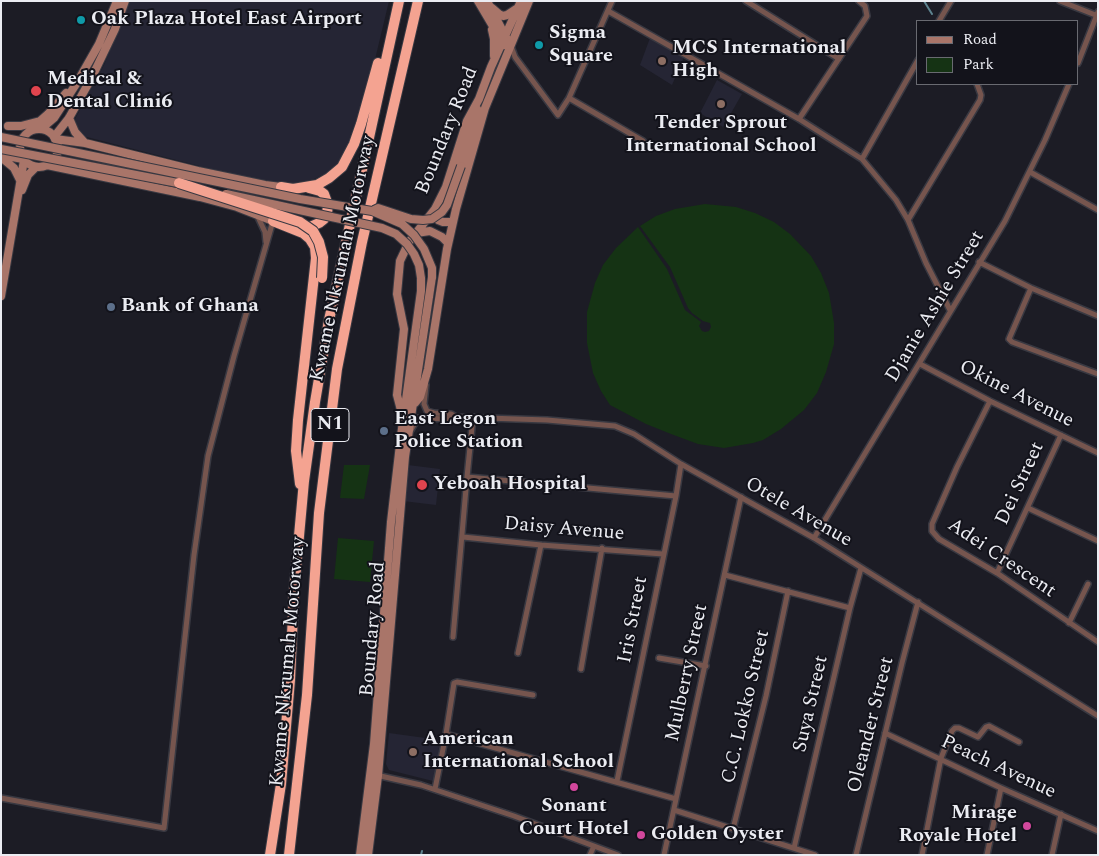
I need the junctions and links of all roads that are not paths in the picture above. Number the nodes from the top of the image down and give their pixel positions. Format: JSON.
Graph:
{"nodes":[{"id":1,"x":117,"y":1,"type":"edge"},
{"id":2,"x":125,"y":1,"type":"edge"},
{"id":3,"x":392,"y":1,"type":"edge"},
{"id":4,"x":399,"y":1,"type":"edge"},
{"id":5,"x":418,"y":1,"type":"edge"},
{"id":6,"x":478,"y":1,"type":"edge"},
{"id":7,"x":529,"y":1,"type":"edge"},
{"id":8,"x":612,"y":1,"type":"edge"},
{"id":9,"x":746,"y":1,"type":"edge"},
{"id":10,"x":859,"y":1,"type":"edge"},
{"id":11,"x":950,"y":1,"type":"edge"},
{"id":12,"x":1060,"y":1,"type":"edge"},
{"id":13,"x":488,"y":2,"type":"edge"},
{"id":14,"x":520,"y":4,"type":"edge"},
{"id":15,"x":608,"y":11,"type":"junction"},
{"id":16,"x":1097,"y":15,"type":"edge"},
{"id":17,"x":940,"y":20,"type":"edge"},
{"id":18,"x":490,"y":24,"type":"junction"},
{"id":19,"x":503,"y":39,"type":"junction"},
{"id":20,"x":511,"y":52,"type":"junction"},
{"id":21,"x":839,"y":59,"type":"junction"},
{"id":22,"x":494,"y":60,"type":"junction"},
{"id":23,"x":1079,"y":60,"type":"edge"},
{"id":24,"x":916,"y":64,"type":"edge"},
{"id":25,"x":977,"y":85,"type":"edge"},
{"id":26,"x":1070,"y":85,"type":"edge"},
{"id":27,"x":76,"y":86,"type":"junction"},
{"id":28,"x":569,"y":98,"type":"junction"},
{"id":29,"x":479,"y":99,"type":"junction"},
{"id":30,"x":69,"y":118,"type":"junction"},
{"id":31,"x":799,"y":119,"type":"junction"},
{"id":32,"x":5,"y":126,"type":"edge"},
{"id":33,"x":41,"y":130,"type":"junction"},
{"id":34,"x":28,"y":133,"type":"junction"},
{"id":35,"x":1,"y":137,"type":"edge"},
{"id":36,"x":55,"y":138,"type":"junction"},
{"id":37,"x":643,"y":141,"type":"dead end"},
{"id":38,"x":85,"y":143,"type":"junction"},
{"id":39,"x":1,"y":149,"type":"edge"},
{"id":40,"x":1,"y":156,"type":"edge"},
{"id":41,"x":24,"y":159,"type":"junction"},
{"id":42,"x":862,"y":160,"type":"junction"},
{"id":43,"x":47,"y":165,"type":"junction"},
{"id":44,"x":36,"y":167,"type":"junction"},
{"id":45,"x":1030,"y":172,"type":"junction"},
{"id":46,"x":20,"y":180,"type":"junction"},
{"id":47,"x":179,"y":183,"type":"junction"},
{"id":48,"x":281,"y":187,"type":"joint"},
{"id":49,"x":309,"y":188,"type":"junction"},
{"id":50,"x":16,"y":208,"type":"junction"},
{"id":51,"x":435,"y":209,"type":"junction"},
{"id":52,"x":1098,"y":210,"type":"edge"},
{"id":53,"x":372,"y":211,"type":"junction"},
{"id":54,"x":257,"y":215,"type":"junction"},
{"id":55,"x":908,"y":220,"type":"junction"},
{"id":56,"x":273,"y":221,"type":"junction"},
{"id":57,"x":453,"y":222,"type":"junction"},
{"id":58,"x":287,"y":225,"type":"junction"},
{"id":59,"x":416,"y":233,"type":"junction"},
{"id":60,"x":448,"y":243,"type":"junction"},
{"id":61,"x":266,"y":248,"type":"junction"},
{"id":62,"x":979,"y":262,"type":"junction"},
{"id":63,"x":1031,"y":288,"type":"junction"},
{"id":64,"x":1,"y":296,"type":"edge"},
{"id":65,"x":950,"y":310,"type":"junction"},
{"id":66,"x":1098,"y":316,"type":"edge"},
{"id":67,"x":920,"y":364,"type":"junction"},
{"id":68,"x":428,"y":370,"type":"junction"},
{"id":69,"x":1098,"y":374,"type":"edge"},
{"id":70,"x":301,"y":390,"type":"junction"},
{"id":71,"x":990,"y":401,"type":"junction"},
{"id":72,"x":413,"y":406,"type":"junction"},
{"id":73,"x":403,"y":417,"type":"junction"},
{"id":74,"x":456,"y":417,"type":"junction"},
{"id":75,"x":474,"y":417,"type":"junction"},
{"id":76,"x":1060,"y":435,"type":"junction"},
{"id":77,"x":407,"y":438,"type":"junction"},
{"id":78,"x":1098,"y":453,"type":"edge"},
{"id":79,"x":680,"y":464,"type":"junction"},
{"id":80,"x":467,"y":477,"type":"junction"},
{"id":81,"x":676,"y":496,"type":"junction"},
{"id":82,"x":741,"y":497,"type":"junction"},
{"id":83,"x":302,"y":505,"type":"junction"},
{"id":84,"x":1028,"y":508,"type":"junction"},
{"id":85,"x":463,"y":537,"type":"junction"},
{"id":86,"x":814,"y":538,"type":"junction"},
{"id":87,"x":1098,"y":542,"type":"edge"},
{"id":88,"x":542,"y":545,"type":"junction"},
{"id":89,"x":602,"y":548,"type":"junction"},
{"id":90,"x":663,"y":554,"type":"junction"},
{"id":91,"x":862,"y":568,"type":"junction"},
{"id":92,"x":997,"y":573,"type":"junction"},
{"id":93,"x":725,"y":575,"type":"junction"},
{"id":94,"x":1088,"y":584,"type":"dead end"},
{"id":95,"x":788,"y":591,"type":"junction"},
{"id":96,"x":918,"y":602,"type":"junction"},
{"id":97,"x":850,"y":608,"type":"junction"},
{"id":98,"x":1069,"y":623,"type":"junction"},
{"id":99,"x":453,"y":637,"type":"dead end"},
{"id":100,"x":1098,"y":642,"type":"edge"},
{"id":101,"x":518,"y":653,"type":"dead end"},
{"id":102,"x":659,"y":658,"type":"dead end"},
{"id":103,"x":706,"y":666,"type":"junction"},
{"id":104,"x":581,"y":669,"type":"dead end"},
{"id":105,"x":533,"y":695,"type":"dead end"},
{"id":106,"x":1098,"y":716,"type":"edge"},
{"id":107,"x":886,"y":733,"type":"junction"},
{"id":108,"x":446,"y":734,"type":"junction"},
{"id":109,"x":1019,"y":742,"type":"dead end"},
{"id":110,"x":941,"y":758,"type":"junction"},
{"id":111,"x":374,"y":775,"type":"junction"},
{"id":112,"x":617,"y":781,"type":"junction"},
{"id":113,"x":1001,"y":788,"type":"junction"},
{"id":114,"x":435,"y":790,"type":"junction"},
{"id":115,"x":1,"y":798,"type":"edge"},
{"id":116,"x":676,"y":799,"type":"junction"},
{"id":117,"x":674,"y":810,"type":"junction"},
{"id":118,"x":1061,"y":814,"type":"junction"},
{"id":119,"x":733,"y":829,"type":"junction"},
{"id":120,"x":1098,"y":831,"type":"edge"},
{"id":121,"x":594,"y":846,"type":"junction"},
{"id":122,"x":794,"y":848,"type":"junction"},
{"id":123,"x":270,"y":855,"type":"edge"},
{"id":124,"x":289,"y":855,"type":"edge"},
{"id":125,"x":360,"y":855,"type":"edge"},
{"id":126,"x":368,"y":855,"type":"edge"},
{"id":127,"x":590,"y":855,"type":"edge"},
{"id":128,"x":618,"y":855,"type":"edge"},
{"id":129,"x":664,"y":855,"type":"edge"},
{"id":130,"x":815,"y":855,"type":"edge"},
{"id":131,"x":856,"y":855,"type":"edge"},
{"id":132,"x":922,"y":855,"type":"edge"},
{"id":133,"x":987,"y":855,"type":"edge"},
{"id":134,"x":1052,"y":855,"type":"edge"}],
"edges":[{"from":1,"to":27,"type":"main road"},
{"from":2,"to":30,"type":"main road"},
{"from":3,"to":49,"type":"highway"},
{"from":4,"to":83,"type":"highway","name":"Kwame Nkrumah Motorway","number":"N1"},
{"from":5,"to":124,"type":"highway","name":"Kwame Nkrumah Motorway","number":"N1"},
{"from":6,"to":18,"type":"main road"},
{"from":7,"to":20,"type":"main road","name":"Boundary Road"},
{"from":8,"to":15,"type":"street"},
{"from":9,"to":21,"type":"street"},
{"from":10,"to":21,"type":"street"},
{"from":11,"to":17,"type":"street"},
{"from":12,"to":16,"type":"street"},
{"from":13,"to":14,"type":"main road"},
{"from":13,"to":19,"type":"main road"},
{"from":14,"to":19,"type":"main road","name":"Boundary Road"},
{"from":15,"to":28,"type":"street"},
{"from":15,"to":31,"type":"street"},
{"from":16,"to":23,"type":"street"},
{"from":18,"to":19,"type":"main road"},
{"from":18,"to":22,"type":"main road"},
{"from":19,"to":20,"type":"main road"},
{"from":19,"to":22,"type":"main road","name":"Boundary Road"},
{"from":20,"to":28,"type":"street"},
{"from":20,"to":57,"type":"main road","name":"Boundary Road"},
{"from":21,"to":31,"type":"street"},
{"from":22,"to":29,"type":"main road","name":"Boundary Road"},
{"from":24,"to":42,"type":"street"},
{"from":25,"to":55,"type":"street"},
{"from":26,"to":45,"type":"street","name":"Djanie Ashie Street"},
{"from":27,"to":32,"type":"main road"},
{"from":27,"to":33,"type":"main road"},
{"from":28,"to":37,"type":"street"},
{"from":29,"to":51,"type":"main road","name":"Boundary Road"},
{"from":29,"to":53,"type":"main road","bridge":true},
{"from":30,"to":36,"type":"main road"},
{"from":30,"to":38,"type":"main road"},
{"from":31,"to":42,"type":"street"},
{"from":32,"to":34,"type":"main road"},
{"from":33,"to":34,"type":"main road"},
{"from":33,"to":36,"type":"main road"},
{"from":34,"to":41,"type":"main road"},
{"from":35,"to":53,"type":"main road","bridge":true},
{"from":36,"to":38,"type":"main road"},
{"from":36,"to":43,"type":"main road"},
{"from":38,"to":48,"type":"main road"},
{"from":39,"to":47,"type":"main road","bridge":true},
{"from":40,"to":41,"type":"main road"},
{"from":40,"to":46,"type":"main road"},
{"from":41,"to":44,"type":"main road"},
{"from":41,"to":46,"type":"main road"},
{"from":42,"to":55,"type":"street"},
{"from":43,"to":44,"type":"main road"},
{"from":43,"to":54,"type":"main road"},
{"from":44,"to":50,"type":"main road"},
{"from":45,"to":52,"type":"street"},
{"from":45,"to":62,"type":"street","name":"Djanie Ashie Street"},
{"from":46,"to":50,"type":"main road"},
{"from":47,"to":70,"type":"highway","bridge":true},
{"from":47,"to":73,"type":"main road","name":"Boundary Road","bridge":true},
{"from":48,"to":49,"type":"highway"},
{"from":49,"to":58,"type":"highway"},
{"from":50,"to":64,"type":"main road"},
{"from":51,"to":57,"type":"main road"},
{"from":51,"to":59,"type":"main road","name":"Boundary Road"},
{"from":53,"to":72,"type":"main road","name":"Boundary Road","bridge":true},
{"from":54,"to":56,"type":"main road"},
{"from":54,"to":61,"type":"street"},
{"from":55,"to":65,"type":"street"},
{"from":56,"to":58,"type":"highway"},
{"from":56,"to":61,"type":"street"},
{"from":57,"to":60,"type":"main road","name":"Boundary Road"},
{"from":58,"to":70,"type":"highway"},
{"from":59,"to":60,"type":"main road"},
{"from":59,"to":73,"type":"main road","name":"Boundary Road"},
{"from":60,"to":68,"type":"main road","name":"Boundary Road"},
{"from":61,"to":115,"type":"street"},
{"from":62,"to":63,"type":"street"},
{"from":62,"to":65,"type":"street","name":"Djanie Ashie Street"},
{"from":63,"to":66,"type":"street"},
{"from":63,"to":69,"type":"street"},
{"from":65,"to":67,"type":"street","name":"Djanie Ashie Street"},
{"from":67,"to":71,"type":"street","name":"Okine Avenue"},
{"from":67,"to":86,"type":"street","name":"Djanie Ashie Street"},
{"from":68,"to":72,"type":"main road","name":"Boundary Road"},
{"from":68,"to":74,"type":"street","name":"Otele Avenue"},
{"from":70,"to":83,"type":"highway"},
{"from":71,"to":76,"type":"street","name":"Okine Avenue"},
{"from":71,"to":92,"type":"street","name":"Adei Crescent"},
{"from":72,"to":77,"type":"main road","name":"Boundary Road"},
{"from":73,"to":111,"type":"main road","name":"Boundary Road"},
{"from":74,"to":75,"type":"street","name":"Otele Avenue"},
{"from":74,"to":77,"type":"street","name":"Otele Avenue"},
{"from":75,"to":79,"type":"street","name":"Otele Avenue"},
{"from":75,"to":80,"type":"street"},
{"from":76,"to":78,"type":"street","name":"Okine Avenue"},
{"from":76,"to":84,"type":"street","name":"Dei Street"},
{"from":77,"to":111,"type":"main road","name":"Boundary Road"},
{"from":79,"to":81,"type":"street","name":"Iris Street"},
{"from":79,"to":82,"type":"street","name":"Otele Avenue"},
{"from":80,"to":81,"type":"street"},
{"from":80,"to":85,"type":"street"},
{"from":81,"to":90,"type":"street","name":"Iris Street"},
{"from":82,"to":86,"type":"street","name":"Otele Avenue"},
{"from":82,"to":93,"type":"street","name":"Mulberry Street"},
{"from":83,"to":123,"type":"highway","name":"Kwame Nkrumah Motorway","number":"N1"},
{"from":84,"to":87,"type":"street"},
{"from":84,"to":92,"type":"street","name":"Dei Street"},
{"from":85,"to":88,"type":"street","name":"Daisy Avenue"},
{"from":85,"to":99,"type":"street"},
{"from":86,"to":91,"type":"street","name":"Otele Avenue"},
{"from":88,"to":89,"type":"street","name":"Daisy Avenue"},
{"from":88,"to":101,"type":"street"},
{"from":89,"to":90,"type":"street","name":"Daisy Avenue"},
{"from":89,"to":104,"type":"street"},
{"from":90,"to":112,"type":"street","name":"Iris Street"},
{"from":91,"to":96,"type":"street","name":"Otele Avenue"},
{"from":91,"to":97,"type":"street","name":"Suya Street"},
{"from":92,"to":98,"type":"street","name":"Adei Crescent"},
{"from":93,"to":95,"type":"street"},
{"from":93,"to":103,"type":"street","name":"Mulberry Street"},
{"from":94,"to":98,"type":"street"},
{"from":95,"to":97,"type":"street"},
{"from":95,"to":119,"type":"street","name":"C.C. Lokko Street"},
{"from":96,"to":106,"type":"street","name":"Otele Avenue"},
{"from":96,"to":107,"type":"street","name":"Oleander Street"},
{"from":97,"to":122,"type":"street","name":"Suya Street"},
{"from":98,"to":100,"type":"street","name":"Adei Crescent"},
{"from":102,"to":103,"type":"street"},
{"from":103,"to":116,"type":"street","name":"Mulberry Street"},
{"from":105,"to":108,"type":"street"},
{"from":107,"to":110,"type":"street","name":"Peach Avenue"},
{"from":107,"to":131,"type":"street","name":"Oleander Street"},
{"from":108,"to":112,"type":"street"},
{"from":108,"to":114,"type":"street"},
{"from":109,"to":110,"type":"street"},
{"from":110,"to":113,"type":"street","name":"Peach Avenue"},
{"from":110,"to":132,"type":"street"},
{"from":111,"to":114,"type":"street"},
{"from":111,"to":125,"type":"main road","name":"Boundary Road"},
{"from":111,"to":126,"type":"main road","name":"Boundary Road"},
{"from":112,"to":116,"type":"street"},
{"from":113,"to":118,"type":"street","name":"Peach Avenue"},
{"from":113,"to":133,"type":"street"},
{"from":114,"to":121,"type":"street"},
{"from":116,"to":117,"type":"street","name":"Mulberry Street"},
{"from":117,"to":119,"type":"street"},
{"from":117,"to":129,"type":"street","name":"Mulberry Street"},
{"from":118,"to":120,"type":"street","name":"Peach Avenue"},
{"from":118,"to":134,"type":"street"},
{"from":119,"to":122,"type":"street"},
{"from":121,"to":127,"type":"street"},
{"from":121,"to":128,"type":"street"},
{"from":122,"to":130,"type":"street"}]}
